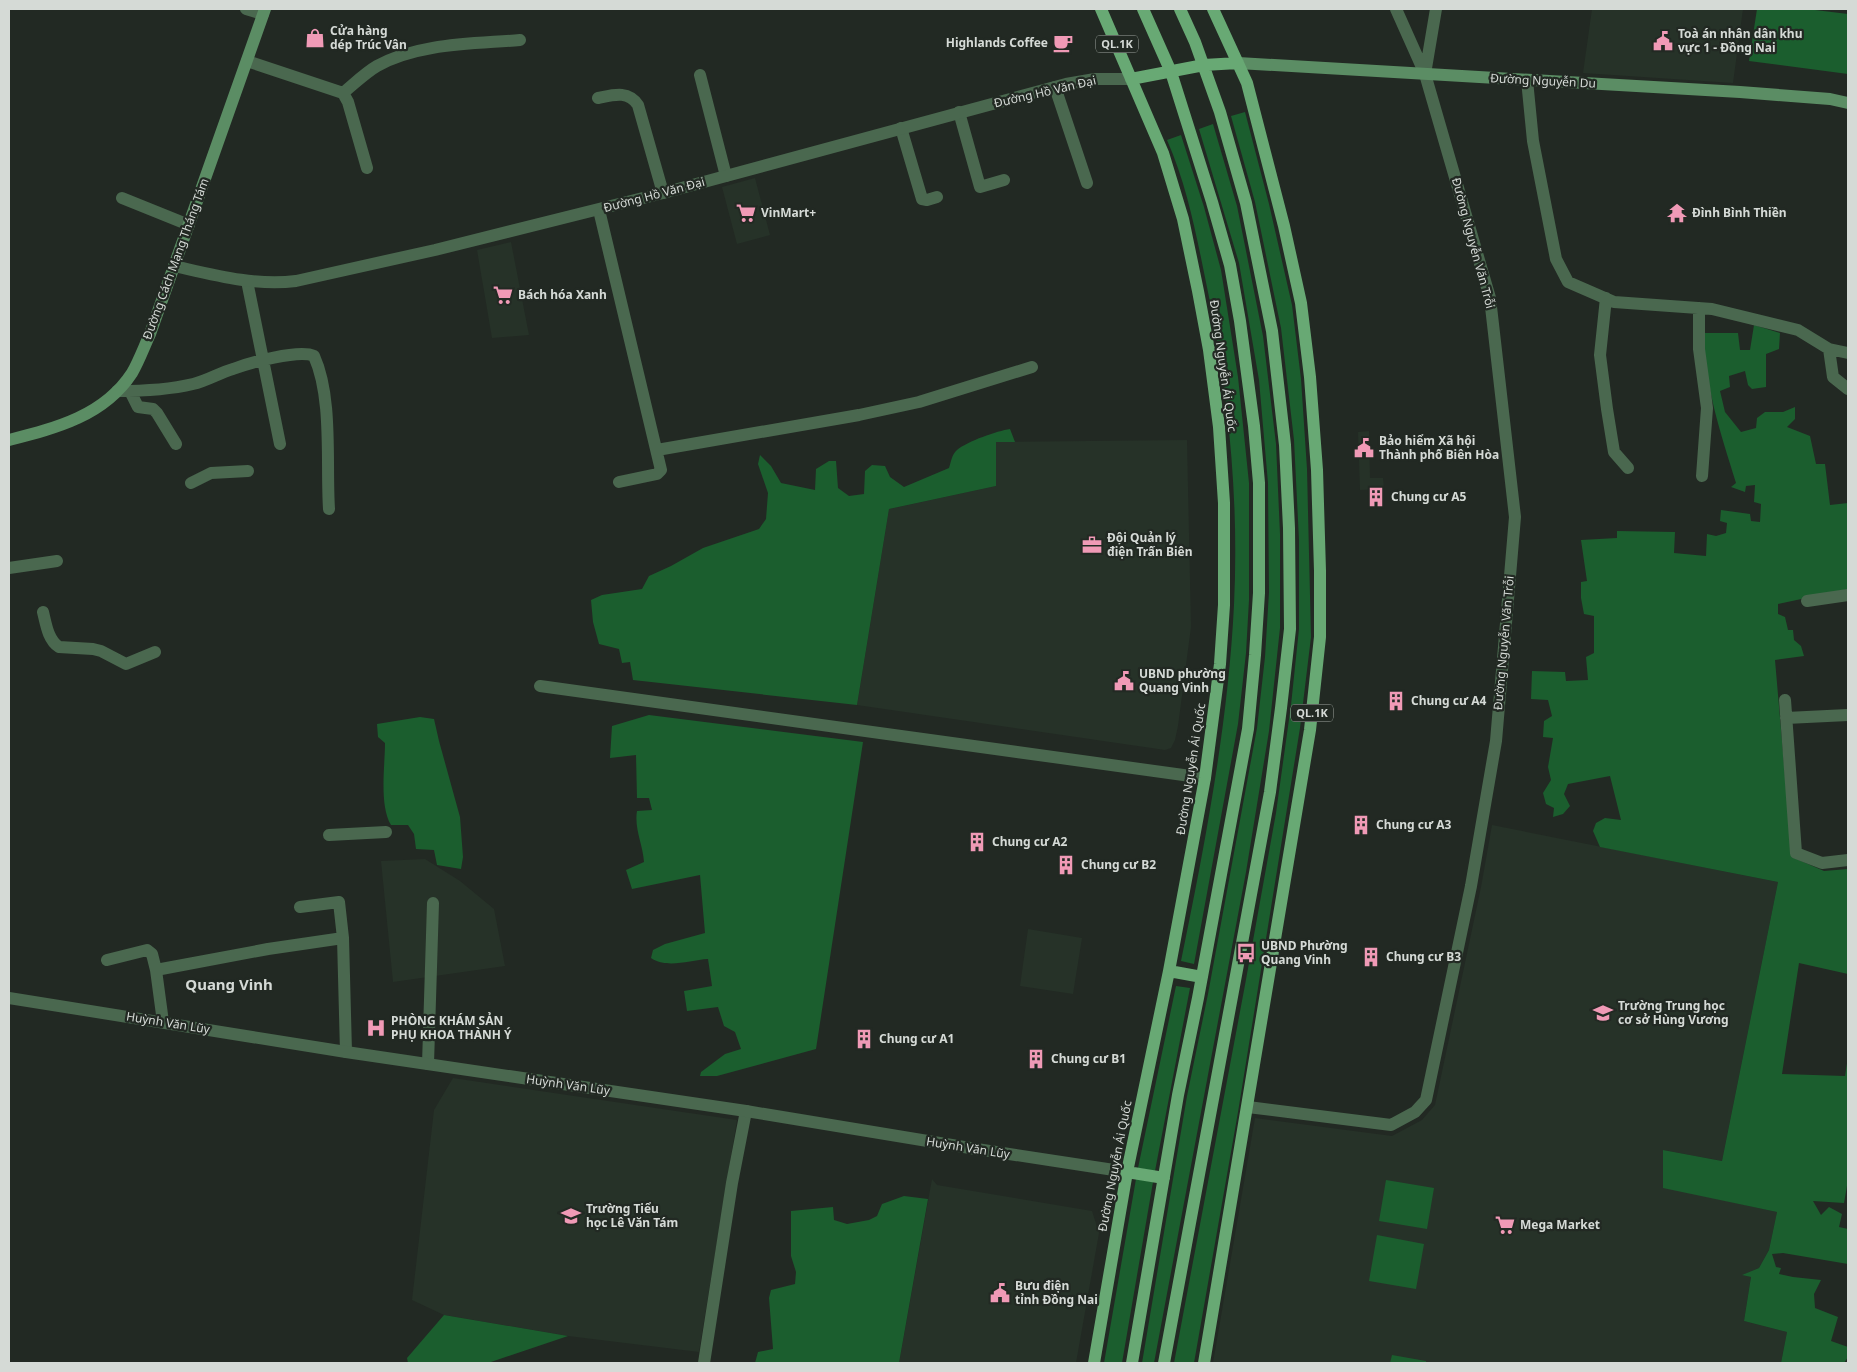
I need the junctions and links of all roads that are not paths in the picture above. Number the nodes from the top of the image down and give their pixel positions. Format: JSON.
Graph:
{"nodes":[{"id":1,"x":246,"y":9,"type":"edge"},
{"id":2,"x":1101,"y":9,"type":"edge"},
{"id":3,"x":1143,"y":9,"type":"edge"},
{"id":4,"x":1180,"y":9,"type":"edge"},
{"id":5,"x":1213,"y":9,"type":"edge"},
{"id":6,"x":1396,"y":9,"type":"edge"},
{"id":7,"x":1436,"y":9,"type":"edge"},
{"id":8,"x":264,"y":11,"type":"edge"},
{"id":9,"x":520,"y":40,"type":"dead end"},
{"id":10,"x":247,"y":61,"type":"junction"},
{"id":11,"x":1238,"y":63,"type":"junction"},
{"id":12,"x":1204,"y":66,"type":"junction"},
{"id":13,"x":1171,"y":72,"type":"junction"},
{"id":14,"x":1425,"y":74,"type":"junction"},
{"id":15,"x":700,"y":75,"type":"dead end"},
{"id":16,"x":1131,"y":79,"type":"junction"},
{"id":17,"x":1527,"y":80,"type":"junction"},
{"id":18,"x":1055,"y":87,"type":"junction"},
{"id":19,"x":344,"y":92,"type":"junction"},
{"id":20,"x":598,"y":98,"type":"dead end"},
{"id":21,"x":1848,"y":103,"type":"edge"},
{"id":22,"x":959,"y":112,"type":"junction"},
{"id":23,"x":901,"y":128,"type":"junction"},
{"id":24,"x":367,"y":168,"type":"dead end"},
{"id":25,"x":726,"y":176,"type":"junction"},
{"id":26,"x":1004,"y":180,"type":"dead end"},
{"id":27,"x":1087,"y":183,"type":"dead end"},
{"id":28,"x":663,"y":193,"type":"junction"},
{"id":29,"x":938,"y":197,"type":"dead end"},
{"id":30,"x":122,"y":198,"type":"dead end"},
{"id":31,"x":598,"y":210,"type":"junction"},
{"id":32,"x":189,"y":225,"type":"junction"},
{"id":33,"x":174,"y":266,"type":"junction"},
{"id":34,"x":247,"y":281,"type":"junction"},
{"id":35,"x":1606,"y":298,"type":"junction"},
{"id":36,"x":1699,"y":308,"type":"junction"},
{"id":37,"x":1829,"y":350,"type":"junction"},
{"id":38,"x":1848,"y":353,"type":"edge"},
{"id":39,"x":262,"y":360,"type":"junction"},
{"id":40,"x":1032,"y":367,"type":"dead end"},
{"id":41,"x":1848,"y":389,"type":"edge"},
{"id":42,"x":124,"y":391,"type":"junction"},
{"id":43,"x":9,"y":440,"type":"edge"},
{"id":44,"x":176,"y":444,"type":"dead end"},
{"id":45,"x":280,"y":444,"type":"dead end"},
{"id":46,"x":657,"y":450,"type":"junction"},
{"id":47,"x":1628,"y":468,"type":"dead end"},
{"id":48,"x":248,"y":471,"type":"dead end"},
{"id":49,"x":1702,"y":476,"type":"dead end"},
{"id":50,"x":619,"y":482,"type":"dead end"},
{"id":51,"x":191,"y":483,"type":"dead end"},
{"id":52,"x":329,"y":509,"type":"dead end"},
{"id":53,"x":57,"y":561,"type":"dead end"},
{"id":54,"x":9,"y":568,"type":"edge"},
{"id":55,"x":1848,"y":595,"type":"edge"},
{"id":56,"x":1807,"y":601,"type":"dead end"},
{"id":57,"x":43,"y":612,"type":"dead end"},
{"id":58,"x":155,"y":652,"type":"dead end"},
{"id":59,"x":540,"y":686,"type":"dead end"},
{"id":60,"x":1785,"y":700,"type":"dead end"},
{"id":61,"x":1848,"y":715,"type":"edge"},
{"id":62,"x":1786,"y":718,"type":"junction"},
{"id":63,"x":1205,"y":778,"type":"junction"},
{"id":64,"x":386,"y":832,"type":"dead end"},
{"id":65,"x":329,"y":835,"type":"dead end"},
{"id":66,"x":1848,"y":860,"type":"edge"},
{"id":67,"x":433,"y":902,"type":"dead end"},
{"id":68,"x":300,"y":907,"type":"dead end"},
{"id":69,"x":343,"y":938,"type":"junction"},
{"id":70,"x":107,"y":960,"type":"dead end"},
{"id":71,"x":156,"y":970,"type":"junction"},
{"id":72,"x":1169,"y":971,"type":"junction"},
{"id":73,"x":1202,"y":977,"type":"junction"},
{"id":74,"x":9,"y":998,"type":"edge"},
{"id":75,"x":163,"y":1022,"type":"junction"},
{"id":76,"x":346,"y":1052,"type":"junction"},
{"id":77,"x":428,"y":1064,"type":"junction"},
{"id":78,"x":1248,"y":1107,"type":"junction"},
{"id":79,"x":746,"y":1111,"type":"junction"},
{"id":80,"x":1127,"y":1172,"type":"junction"},
{"id":81,"x":1164,"y":1178,"type":"junction"},
{"id":82,"x":704,"y":1363,"type":"edge"},
{"id":83,"x":1094,"y":1363,"type":"edge"},
{"id":84,"x":1132,"y":1363,"type":"edge"},
{"id":85,"x":1164,"y":1363,"type":"edge"},
{"id":86,"x":1204,"y":1363,"type":"edge"}],
"edges":[{"from":1,"to":8,"type":"street"},
{"from":2,"to":16,"type":"main road","name":"Đường Nguyễn Ái Quốc","number":"QL.1K"},
{"from":3,"to":13,"type":"main road","name":"Đường Nguyễn Ái Quốc","number":"QL.1K"},
{"from":4,"to":12,"type":"main road","number":"QL.1K"},
{"from":5,"to":11,"type":"main road","number":"QL.1K"},
{"from":6,"to":14,"type":"street","name":"Đường Nguyễn Văn Trỗi"},
{"from":7,"to":14,"type":"street"},
{"from":8,"to":10,"type":"main road","name":"Đường Cách Mạng Tháng Tám"},
{"from":9,"to":19,"type":"street"},
{"from":10,"to":19,"type":"street"},
{"from":10,"to":32,"type":"main road","name":"Đường Cách Mạng Tháng Tám"},
{"from":11,"to":12,"type":"main road"},
{"from":11,"to":14,"type":"main road","name":"Đường Nguyễn Du"},
{"from":11,"to":78,"type":"main road","number":"QL.1K"},
{"from":12,"to":13,"type":"main road"},
{"from":12,"to":85,"type":"main road","number":"QL.1K"},
{"from":13,"to":16,"type":"main road"},
{"from":13,"to":73,"type":"main road","name":"Đường Nguyễn Ái Quốc","number":"QL.1K"},
{"from":14,"to":17,"type":"main road","name":"Đường Nguyễn Du"},
{"from":14,"to":78,"type":"street","name":"Đường Nguyễn Văn Trỗi"},
{"from":15,"to":25,"type":"street"},
{"from":16,"to":18,"type":"street","name":"Đường Hồ Văn Đại"},
{"from":16,"to":63,"type":"main road","name":"Đường Nguyễn Ái Quốc","number":"QL.1K"},
{"from":17,"to":21,"type":"main road","name":"Đường Nguyễn Du"},
{"from":17,"to":35,"type":"street"},
{"from":18,"to":22,"type":"street","name":"Đường Hồ Văn Đại"},
{"from":18,"to":27,"type":"street"},
{"from":19,"to":24,"type":"street"},
{"from":20,"to":28,"type":"street"},
{"from":22,"to":23,"type":"street","name":"Đường Hồ Văn Đại"},
{"from":22,"to":26,"type":"street"},
{"from":23,"to":25,"type":"street","name":"Đường Hồ Văn Đại"},
{"from":23,"to":29,"type":"street"},
{"from":25,"to":28,"type":"street","name":"Đường Hồ Văn Đại"},
{"from":28,"to":31,"type":"street","name":"Đường Hồ Văn Đại"},
{"from":30,"to":32,"type":"street"},
{"from":31,"to":34,"type":"street","name":"Đường Hồ Văn Đại"},
{"from":31,"to":46,"type":"street"},
{"from":32,"to":33,"type":"main road","name":"Đường Cách Mạng Tháng Tám"},
{"from":33,"to":34,"type":"street","name":"Đường Hồ Văn Đại"},
{"from":33,"to":42,"type":"main road","name":"Đường Cách Mạng Tháng Tám"},
{"from":34,"to":39,"type":"street"},
{"from":35,"to":36,"type":"street"},
{"from":35,"to":47,"type":"street"},
{"from":36,"to":37,"type":"street"},
{"from":36,"to":49,"type":"street"},
{"from":37,"to":38,"type":"street"},
{"from":37,"to":41,"type":"street"},
{"from":39,"to":42,"type":"street"},
{"from":39,"to":45,"type":"street"},
{"from":39,"to":52,"type":"street"},
{"from":40,"to":46,"type":"street"},
{"from":42,"to":43,"type":"main road","name":"Đường Cách Mạng Tháng Tám"},
{"from":42,"to":44,"type":"street"},
{"from":46,"to":50,"type":"street"},
{"from":48,"to":51,"type":"street"},
{"from":53,"to":54,"type":"street"},
{"from":55,"to":56,"type":"street"},
{"from":57,"to":58,"type":"street"},
{"from":59,"to":63,"type":"street"},
{"from":60,"to":62,"type":"street"},
{"from":61,"to":62,"type":"street"},
{"from":62,"to":66,"type":"street"},
{"from":63,"to":72,"type":"main road","name":"Đường Nguyễn Ái Quốc","number":"QL.1K"},
{"from":64,"to":65,"type":"street"},
{"from":67,"to":77,"type":"street"},
{"from":68,"to":69,"type":"street"},
{"from":69,"to":71,"type":"street"},
{"from":69,"to":76,"type":"street"},
{"from":70,"to":71,"type":"street"},
{"from":71,"to":75,"type":"street"},
{"from":72,"to":73,"type":"main road"},
{"from":72,"to":80,"type":"main road","name":"Đường Nguyễn Ái Quốc","number":"QL.1K"},
{"from":73,"to":81,"type":"main road","name":"Đường Nguyễn Ái Quốc","number":"QL.1K"},
{"from":74,"to":75,"type":"street","name":"Huỳnh Văn Lũy"},
{"from":75,"to":76,"type":"street","name":"Huỳnh Văn Lũy"},
{"from":76,"to":77,"type":"street","name":"Huỳnh Văn Lũy"},
{"from":77,"to":79,"type":"street","name":"Huỳnh Văn Lũy"},
{"from":78,"to":86,"type":"main road","number":"QL.1K"},
{"from":79,"to":80,"type":"street","name":"Huỳnh Văn Lũy"},
{"from":79,"to":82,"type":"street"},
{"from":80,"to":81,"type":"main road"},
{"from":80,"to":83,"type":"main road","name":"Đường Nguyễn Ái Quốc","number":"QL.1K"},
{"from":81,"to":84,"type":"main road","name":"Đường Nguyễn Ái Quốc","number":"QL.1K"}]}
